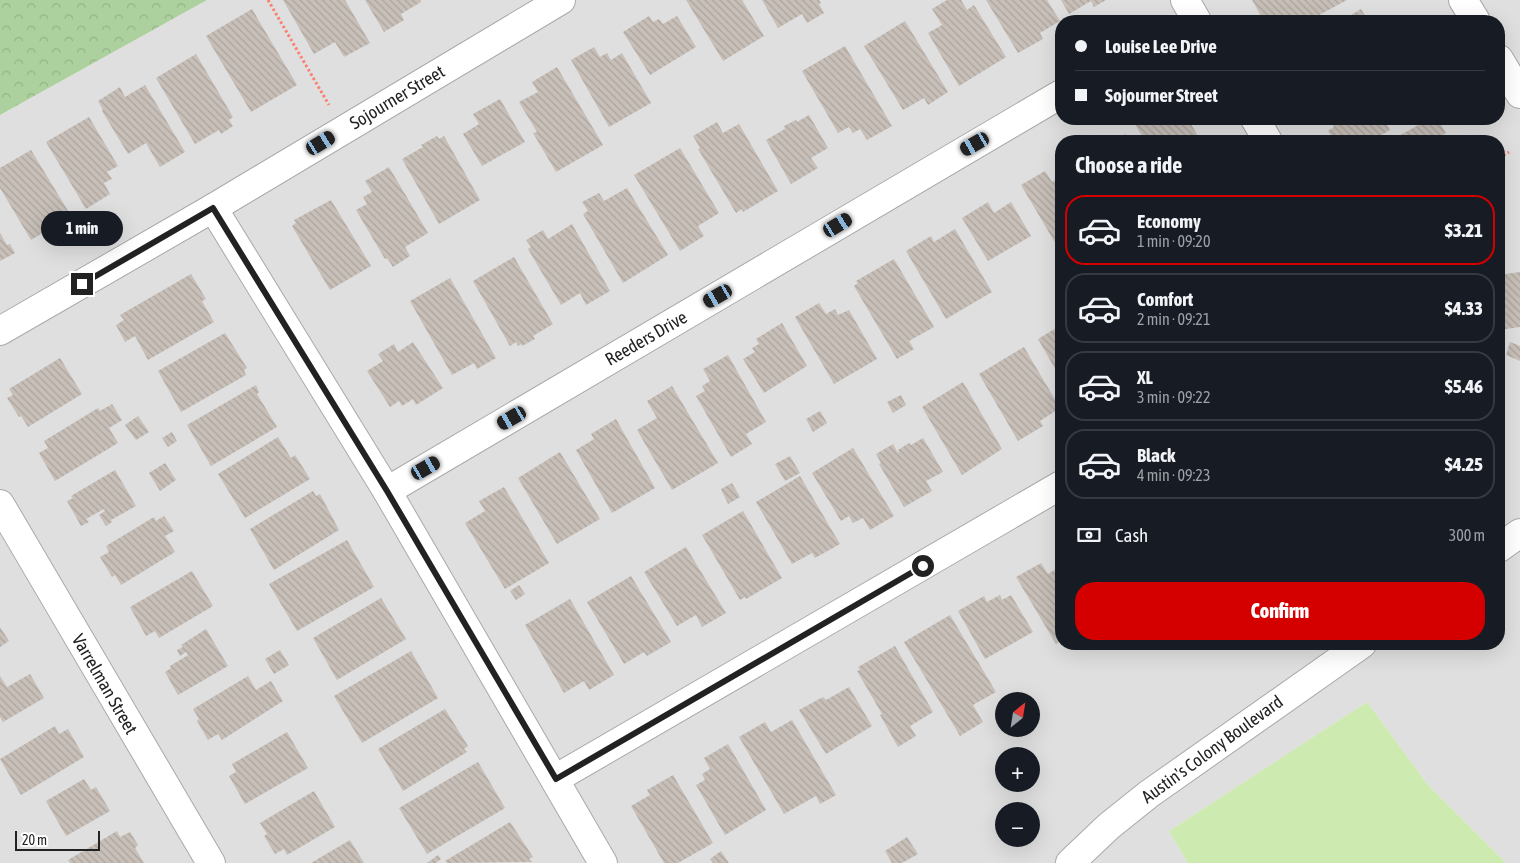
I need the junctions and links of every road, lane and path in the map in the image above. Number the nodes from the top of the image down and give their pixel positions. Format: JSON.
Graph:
{"nodes":[{"id":1,"x":268,"y":0,"type":"edge"},
{"id":2,"x":561,"y":0,"type":"edge"},
{"id":3,"x":1463,"y":0,"type":"edge"},
{"id":4,"x":1472,"y":15,"type":"edge"},
{"id":5,"x":1505,"y":69,"type":"edge"},
{"id":6,"x":1520,"y":94,"type":"edge"},
{"id":7,"x":1055,"y":98,"type":"edge"},
{"id":8,"x":330,"y":107,"type":"dead end"},
{"id":9,"x":1509,"y":152,"type":"dead end"},
{"id":10,"x":1505,"y":154,"type":"edge"},
{"id":11,"x":213,"y":208,"type":"junction"},
{"id":12,"x":0,"y":331,"type":"edge"},
{"id":13,"x":1055,"y":488,"type":"edge"},
{"id":14,"x":387,"y":491,"type":"junction"},
{"id":15,"x":0,"y":504,"type":"edge"},
{"id":16,"x":1520,"y":533,"type":"edge"},
{"id":17,"x":1505,"y":544,"type":"edge"},
{"id":18,"x":1353,"y":650,"type":"edge"},
{"id":19,"x":556,"y":779,"type":"junction"},
{"id":20,"x":211,"y":863,"type":"edge"},
{"id":21,"x":603,"y":863,"type":"edge"},
{"id":22,"x":1070,"y":863,"type":"edge"}],
"edges":[{"from":1,"to":8,"type":"path"},
{"from":2,"to":11,"type":"street","name":"Sojourner Street"},
{"from":3,"to":4,"type":"street"},
{"from":5,"to":6,"type":"street"},
{"from":7,"to":14,"type":"street","name":"Reeders Drive"},
{"from":9,"to":10,"type":"path"},
{"from":11,"to":12,"type":"street","name":"Sojourner Street"},
{"from":11,"to":14,"type":"street"},
{"from":13,"to":19,"type":"street"},
{"from":14,"to":19,"type":"street"},
{"from":15,"to":20,"type":"street","name":"Varrelman Street"},
{"from":16,"to":17,"type":"street"},
{"from":18,"to":22,"type":"street","name":"Austin's Colony Boulevard"},
{"from":19,"to":21,"type":"street"}]}
